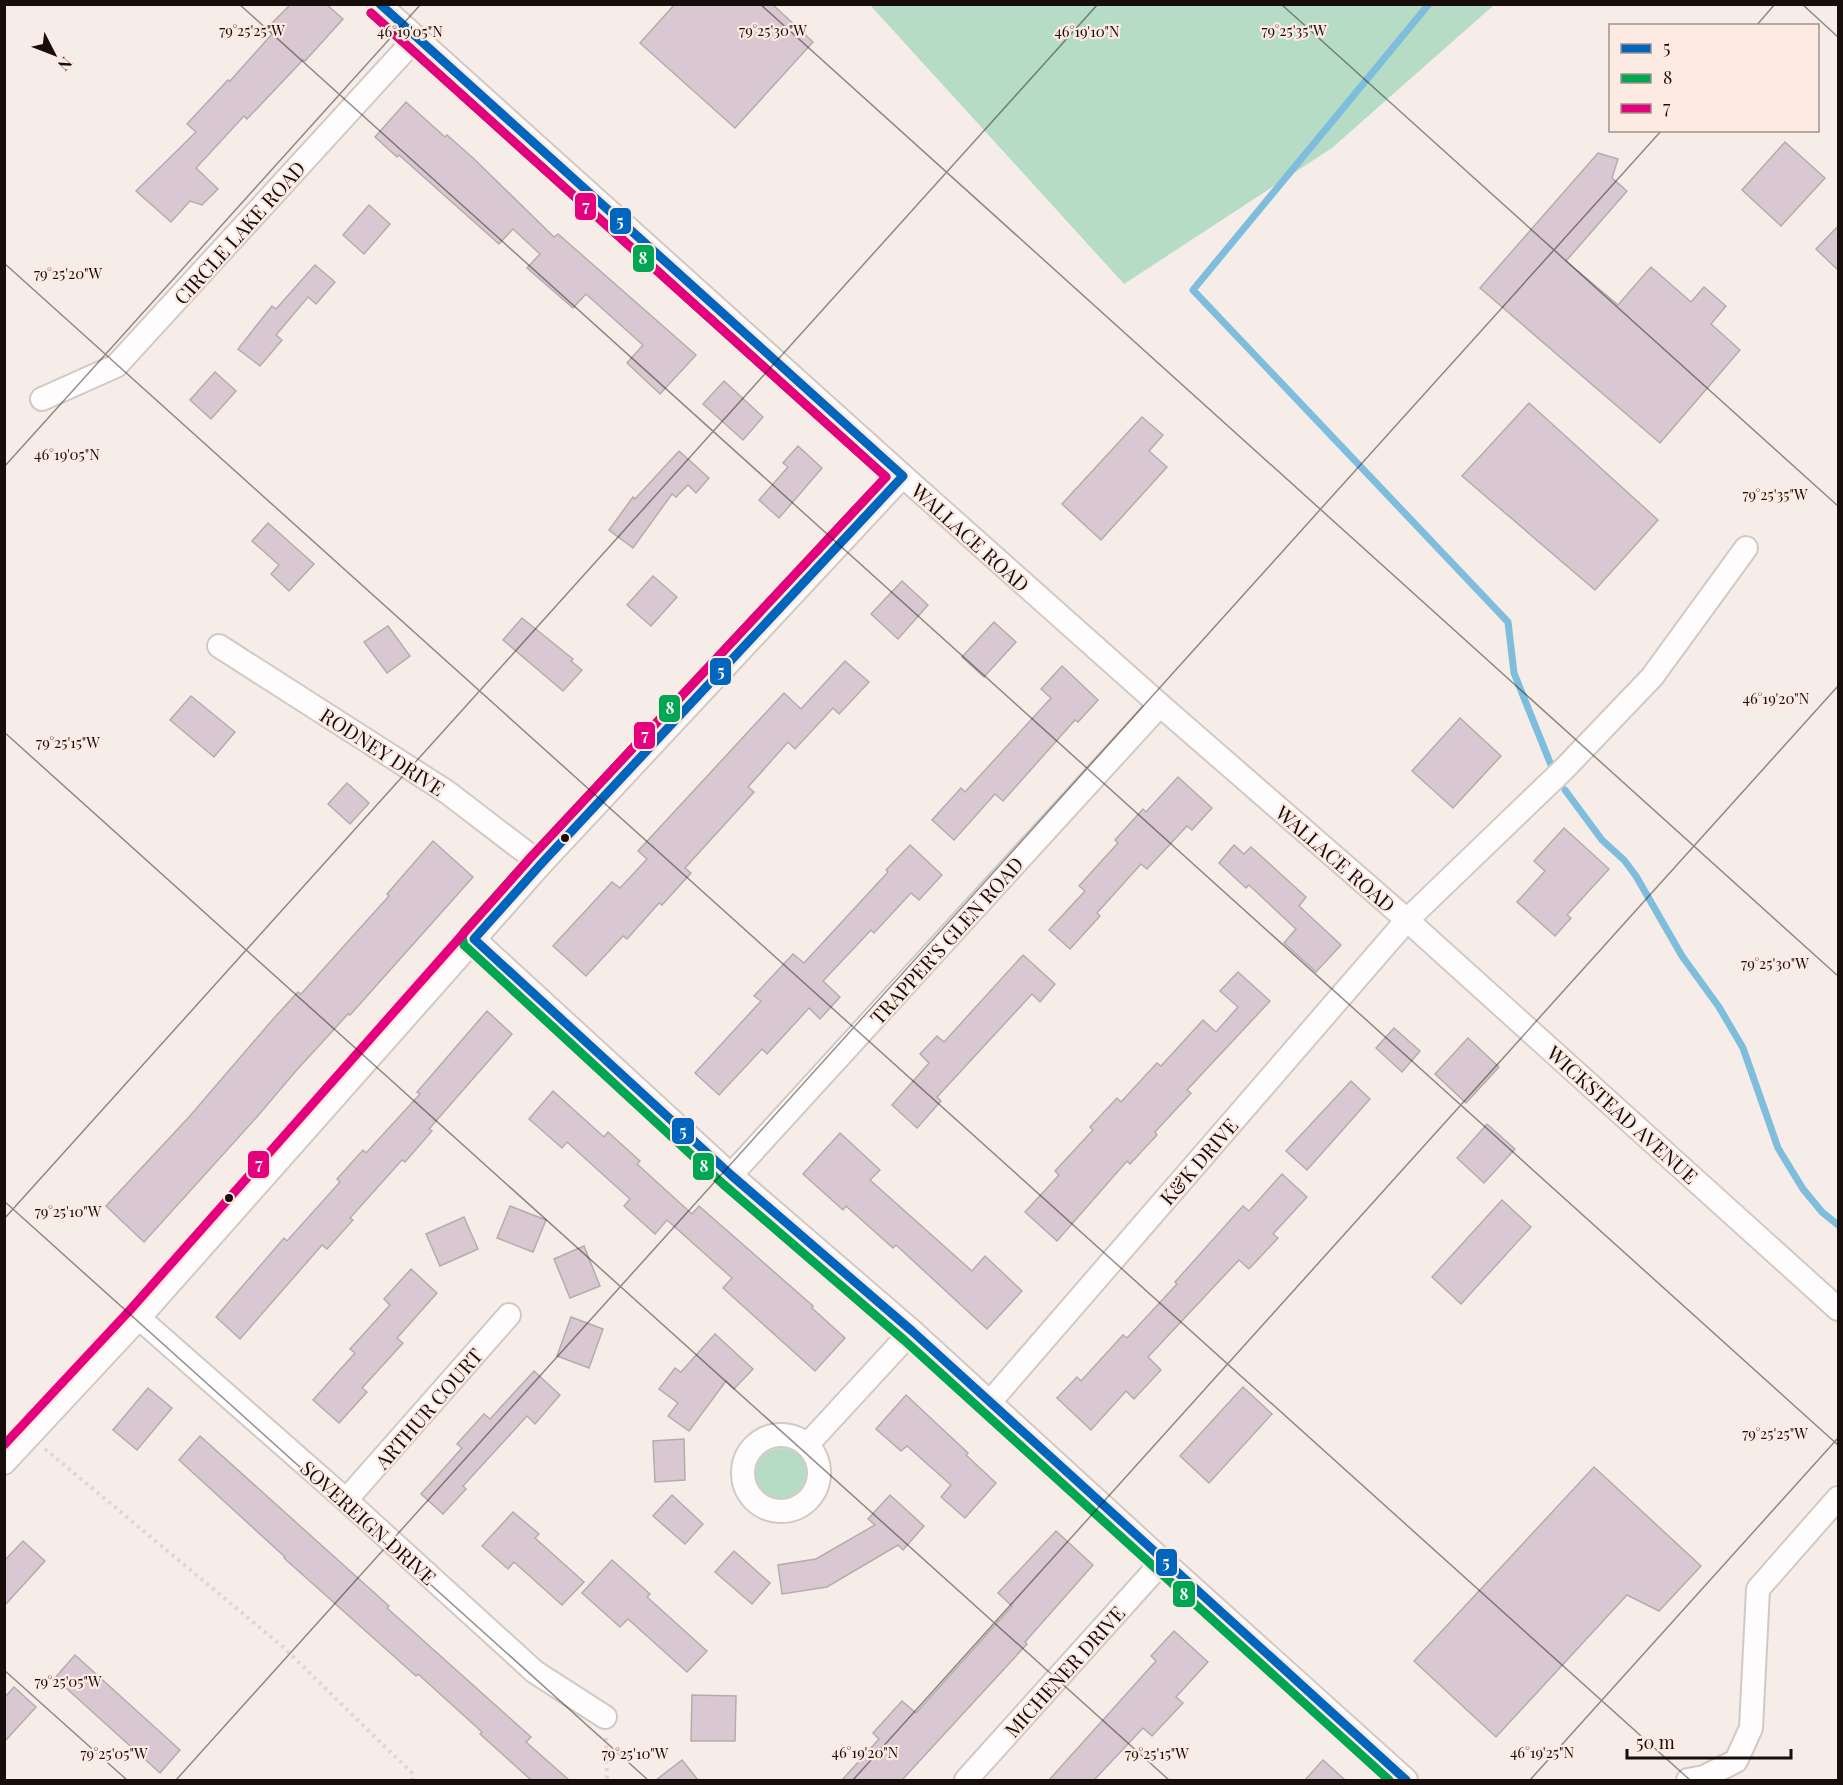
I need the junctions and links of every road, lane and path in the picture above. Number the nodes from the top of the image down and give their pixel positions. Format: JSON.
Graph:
{"nodes":[{"id":1,"x":379,"y":4,"type":"edge"},
{"id":2,"x":416,"y":38,"type":"junction"},
{"id":3,"x":42,"y":399,"type":"dead end"},
{"id":4,"x":903,"y":476,"type":"junction"},
{"id":5,"x":1746,"y":548,"type":"dead end"},
{"id":6,"x":219,"y":646,"type":"dead end"},
{"id":7,"x":1160,"y":705,"type":"junction"},
{"id":8,"x":541,"y":864,"type":"junction"},
{"id":9,"x":1407,"y":920,"type":"junction"},
{"id":10,"x":474,"y":939,"type":"junction"},
{"id":11,"x":731,"y":1175,"type":"junction"},
{"id":12,"x":1839,"y":1309,"type":"edge"},
{"id":13,"x":509,"y":1316,"type":"dead end"},
{"id":14,"x":139,"y":1318,"type":"junction"},
{"id":15,"x":912,"y":1331,"type":"junction"},
{"id":16,"x":990,"y":1402,"type":"junction"},
{"id":17,"x":29,"y":1435,"type":"junction"},
{"id":18,"x":807,"y":1445,"type":"dead end"},
{"id":19,"x":4,"y":1463,"type":"edge"},
{"id":20,"x":1839,"y":1498,"type":"edge"},
{"id":21,"x":346,"y":1500,"type":"junction"},
{"id":22,"x":1163,"y":1562,"type":"junction"},
{"id":23,"x":605,"y":1717,"type":"joint"},
{"id":24,"x":413,"y":1780,"type":"edge"},
{"id":25,"x":607,"y":1780,"type":"edge"},
{"id":26,"x":966,"y":1780,"type":"edge"},
{"id":27,"x":1406,"y":1780,"type":"edge"},
{"id":28,"x":1688,"y":1780,"type":"edge"}],
"edges":[{"from":1,"to":2,"type":"street","name":"WALLACE ROAD"},
{"from":2,"to":3,"type":"street","name":"CIRCLE LAKE ROAD"},
{"from":2,"to":4,"type":"street","name":"WALLACE ROAD"},
{"from":4,"to":7,"type":"street","name":"WALLACE ROAD"},
{"from":4,"to":8,"type":"street"},
{"from":5,"to":9,"type":"street","name":"K&K DRIVE"},
{"from":6,"to":8,"type":"street","name":"RODNEY DRIVE"},
{"from":7,"to":9,"type":"street","name":"WALLACE ROAD"},
{"from":7,"to":11,"type":"street","name":"TRAPPER'S GLEN ROAD"},
{"from":8,"to":10,"type":"street"},
{"from":9,"to":12,"type":"street","name":"WICKSTEAD AVENUE"},
{"from":9,"to":16,"type":"street","name":"K&K DRIVE"},
{"from":10,"to":11,"type":"street"},
{"from":10,"to":14,"type":"street"},
{"from":11,"to":15,"type":"street"},
{"from":13,"to":21,"type":"street","name":"ARTHUR COURT"},
{"from":14,"to":17,"type":"street"},
{"from":14,"to":21,"type":"street","name":"SOVEREIGN DRIVE"},
{"from":15,"to":16,"type":"street"},
{"from":15,"to":18,"type":"street"},
{"from":16,"to":22,"type":"street"},
{"from":17,"to":19,"type":"street"},
{"from":17,"to":24,"type":"path"},
{"from":20,"to":28,"type":"street"},
{"from":21,"to":23,"type":"street","name":"SOVEREIGN DRIVE"},
{"from":22,"to":26,"type":"street","name":"MICHENER DRIVE"},
{"from":22,"to":27,"type":"street"},
{"from":23,"to":25,"type":"path"}]}
